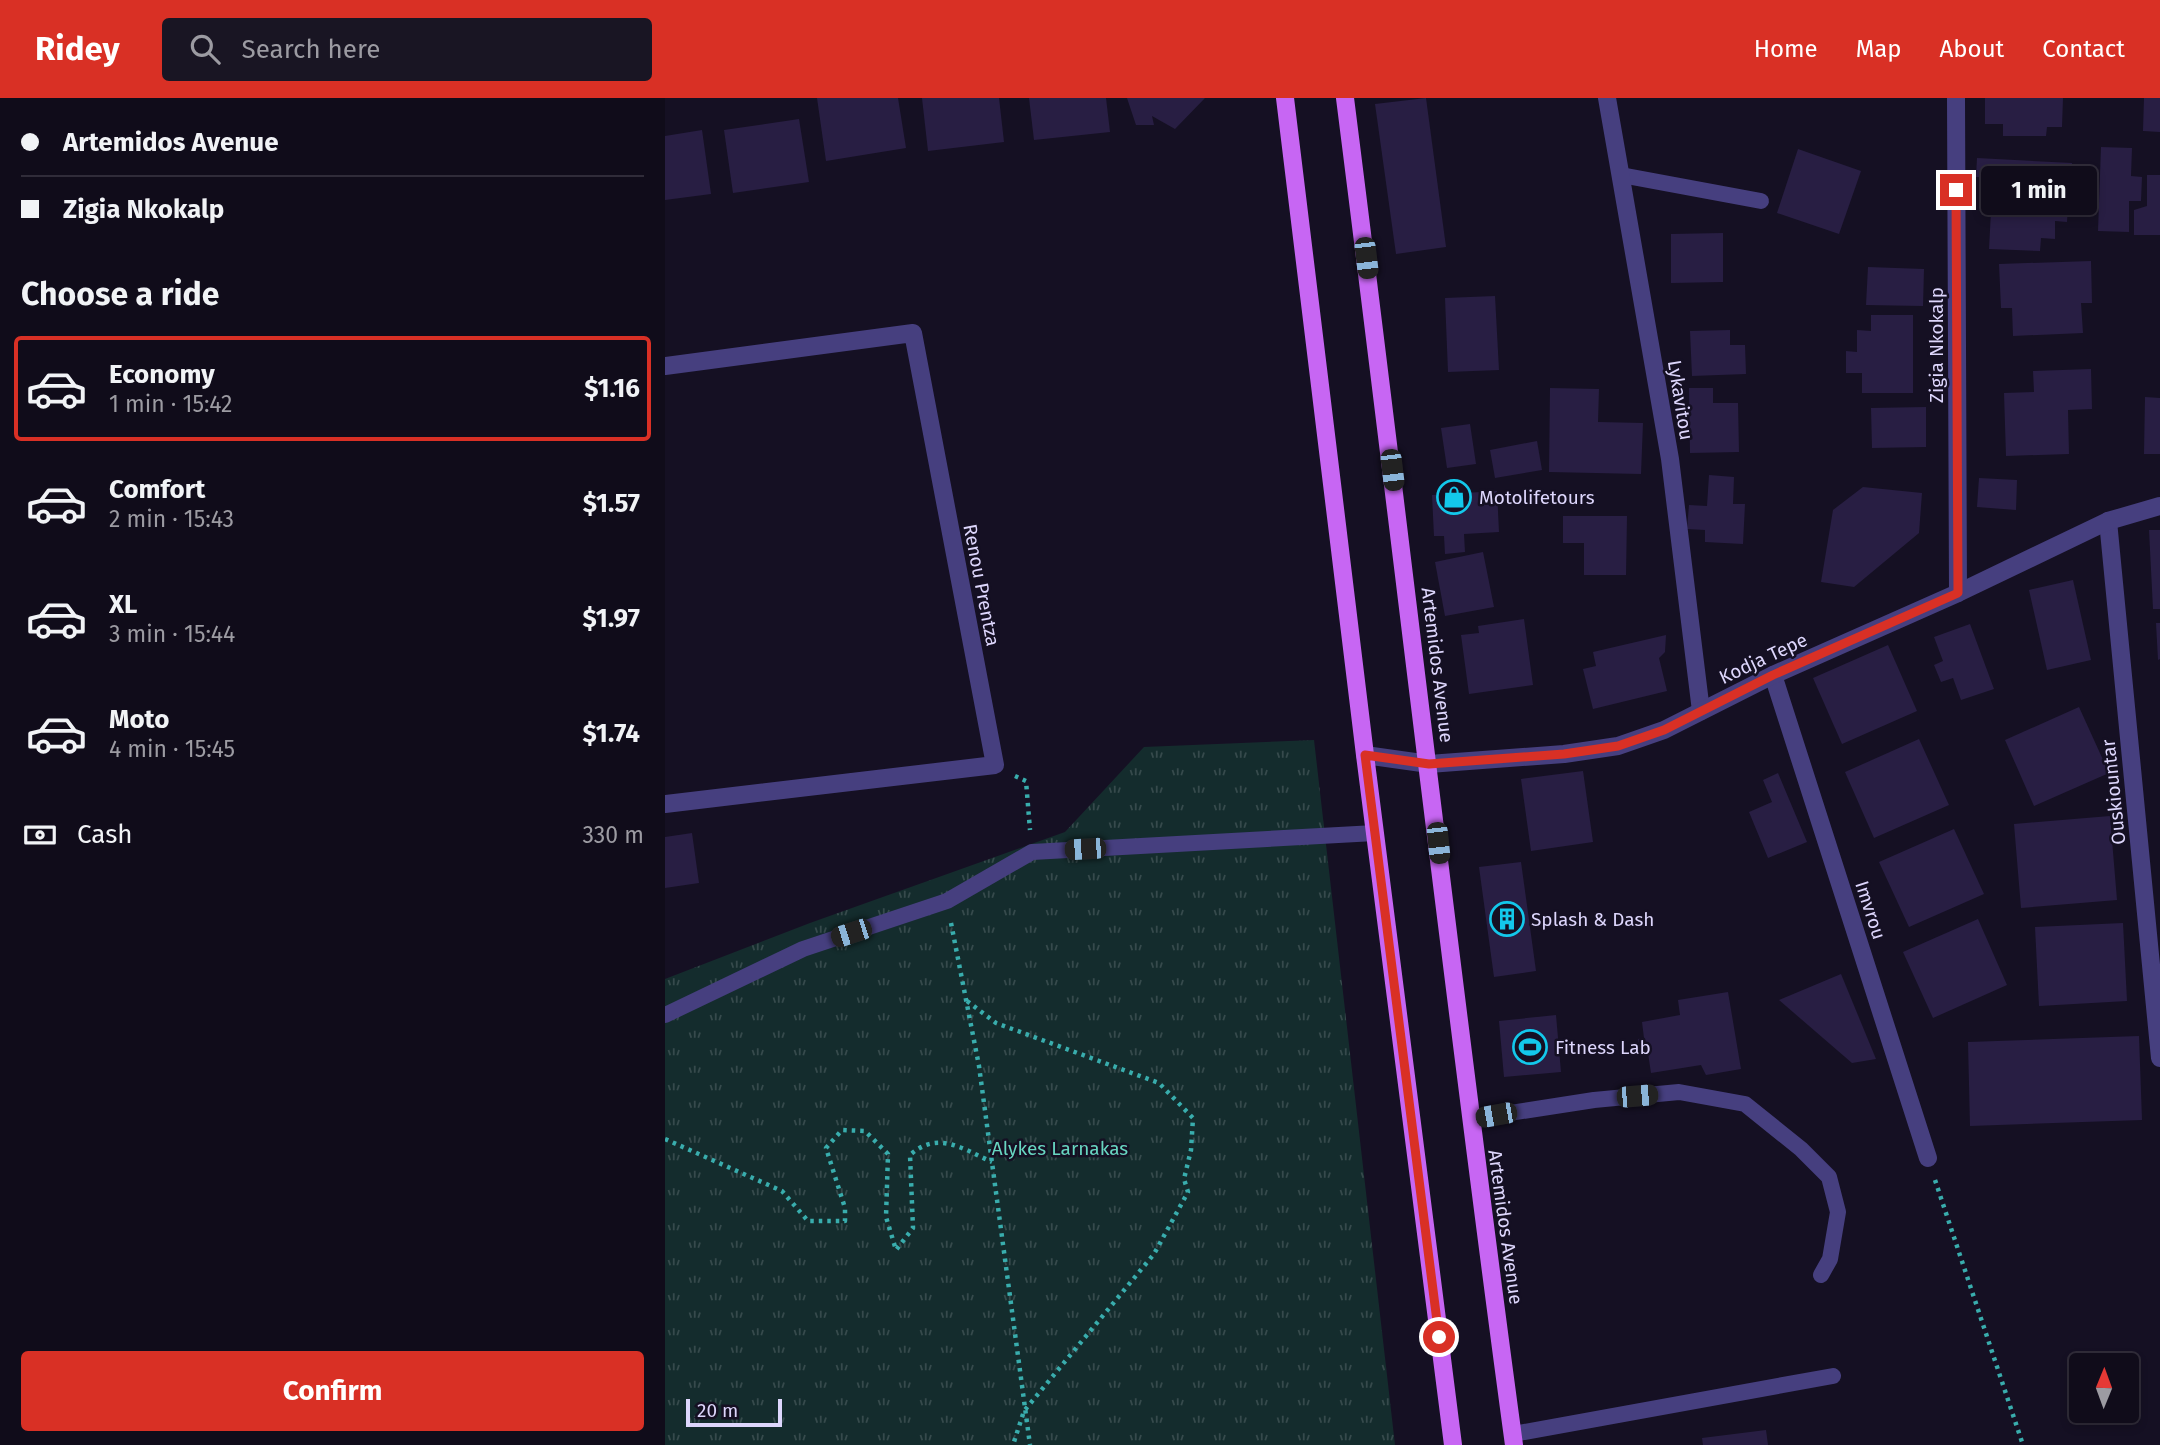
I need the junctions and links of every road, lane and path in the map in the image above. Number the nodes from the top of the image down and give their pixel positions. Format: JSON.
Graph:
{"nodes":[{"id":1,"x":1285,"y":98,"type":"edge"},
{"id":2,"x":1345,"y":98,"type":"edge"},
{"id":3,"x":1607,"y":98,"type":"edge"},
{"id":4,"x":1956,"y":98,"type":"edge"},
{"id":5,"x":1621,"y":175,"type":"junction"},
{"id":6,"x":1761,"y":201,"type":"dead end"},
{"id":7,"x":665,"y":366,"type":"edge"},
{"id":8,"x":2160,"y":506,"type":"edge"},
{"id":9,"x":2108,"y":522,"type":"junction"},
{"id":10,"x":1958,"y":593,"type":"junction"},
{"id":11,"x":1773,"y":675,"type":"junction"},
{"id":12,"x":1701,"y":711,"type":"junction"},
{"id":13,"x":1365,"y":755,"type":"junction"},
{"id":14,"x":1429,"y":764,"type":"junction"},
{"id":15,"x":995,"y":765,"type":"junction"},
{"id":16,"x":665,"y":804,"type":"edge"},
{"id":17,"x":1375,"y":834,"type":"junction"},
{"id":18,"x":1032,"y":852,"type":"junction"},
{"id":19,"x":947,"y":901,"type":"junction"},
{"id":20,"x":967,"y":1001,"type":"junction"},
{"id":21,"x":665,"y":1015,"type":"edge"},
{"id":22,"x":2160,"y":1058,"type":"edge"},
{"id":23,"x":1471,"y":1119,"type":"junction"},
{"id":24,"x":665,"y":1139,"type":"edge"},
{"id":25,"x":1928,"y":1158,"type":"joint"},
{"id":26,"x":992,"y":1162,"type":"junction"},
{"id":27,"x":1822,"y":1275,"type":"dead end"},
{"id":28,"x":1833,"y":1376,"type":"dead end"},
{"id":29,"x":1024,"y":1411,"type":"junction"},
{"id":30,"x":1513,"y":1440,"type":"edge"},
{"id":31,"x":1013,"y":1445,"type":"edge"},
{"id":32,"x":1030,"y":1445,"type":"edge"},
{"id":33,"x":1453,"y":1445,"type":"edge"},
{"id":34,"x":2023,"y":1445,"type":"edge"}],
"edges":[{"from":1,"to":13,"type":"main road"},
{"from":2,"to":14,"type":"main road","name":"Artemidos Avenue"},
{"from":3,"to":5,"type":"street","name":"Lykavitou"},
{"from":4,"to":10,"type":"street","name":"Zigia Nkokalp"},
{"from":5,"to":6,"type":"lane"},
{"from":5,"to":12,"type":"street","name":"Lykavitou"},
{"from":7,"to":15,"type":"street","name":"Renou Prentza"},
{"from":8,"to":9,"type":"street","name":"Kodja Tepe"},
{"from":9,"to":10,"type":"street","name":"Kodja Tepe"},
{"from":9,"to":22,"type":"street","name":"Ouskiountar"},
{"from":10,"to":11,"type":"street","name":"Kodja Tepe"},
{"from":11,"to":12,"type":"street","name":"Kodja Tepe"},
{"from":11,"to":25,"type":"street","name":"Imvrou"},
{"from":12,"to":14,"type":"street","name":"Kodja Tepe"},
{"from":13,"to":14,"type":"street","name":"Kodja Tepe"},
{"from":13,"to":17,"type":"main road"},
{"from":14,"to":23,"type":"main road","name":"Artemidos Avenue"},
{"from":15,"to":16,"type":"street"},
{"from":15,"to":18,"type":"path"},
{"from":17,"to":18,"type":"lane"},
{"from":17,"to":33,"type":"main road"},
{"from":18,"to":19,"type":"lane"},
{"from":19,"to":20,"type":"path"},
{"from":19,"to":21,"type":"lane"},
{"from":20,"to":26,"type":"path"},
{"from":20,"to":29,"type":"path"},
{"from":23,"to":27,"type":"lane"},
{"from":23,"to":30,"type":"main road","name":"Artemidos Avenue"},
{"from":24,"to":26,"type":"path"},
{"from":25,"to":34,"type":"path"},
{"from":26,"to":29,"type":"path"},
{"from":28,"to":30,"type":"lane"},
{"from":29,"to":31,"type":"path"},
{"from":29,"to":32,"type":"path"}]}
